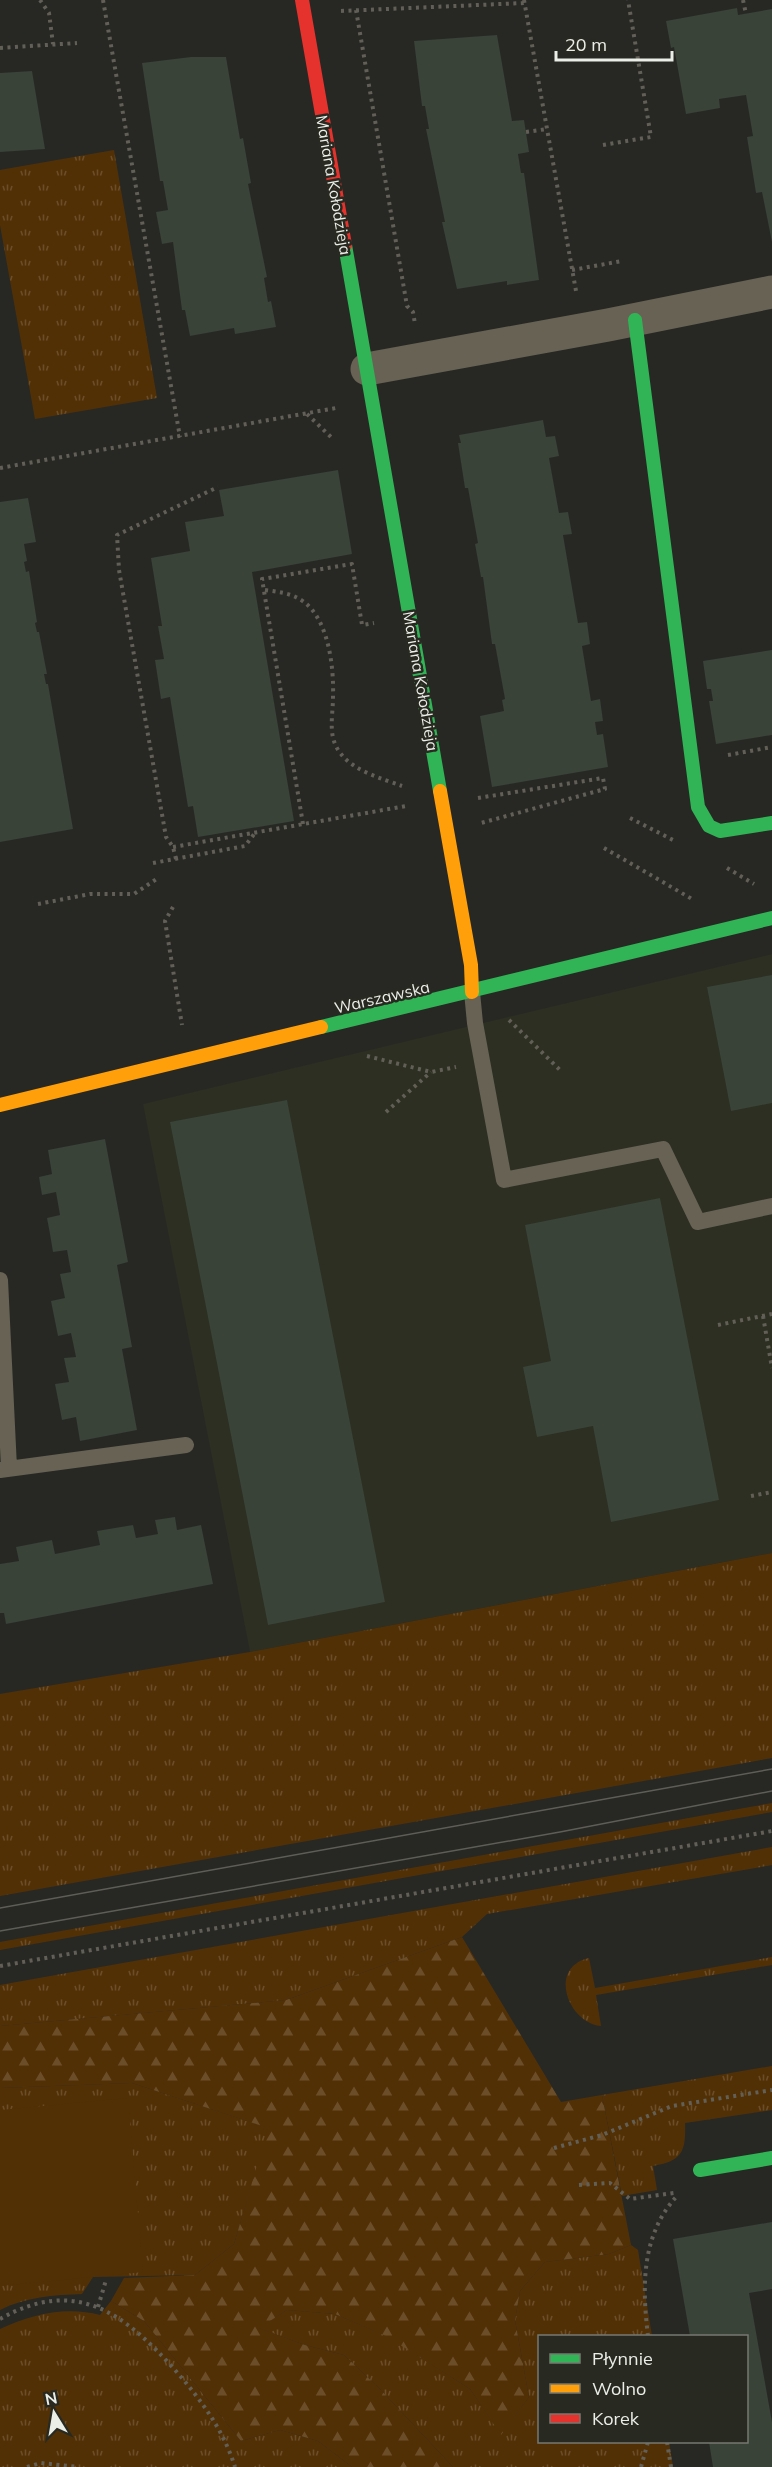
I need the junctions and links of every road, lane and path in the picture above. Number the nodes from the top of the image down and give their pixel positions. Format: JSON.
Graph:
{"nodes":[{"id":1,"x":40,"y":0,"type":"edge"},
{"id":2,"x":103,"y":0,"type":"edge"},
{"id":3,"x":628,"y":0,"type":"edge"},
{"id":4,"x":743,"y":0,"type":"edge"},
{"id":5,"x":524,"y":2,"type":"edge"},
{"id":6,"x":303,"y":6,"type":"edge"},
{"id":7,"x":356,"y":10,"type":"junction"},
{"id":8,"x":746,"y":14,"type":"dead end"},
{"id":9,"x":77,"y":43,"type":"dead end"},
{"id":10,"x":53,"y":44,"type":"junction"},
{"id":11,"x":0,"y":48,"type":"edge"},
{"id":12,"x":547,"y":129,"type":"junction"},
{"id":13,"x":526,"y":132,"type":"dead end"},
{"id":14,"x":603,"y":145,"type":"dead end"},
{"id":15,"x":622,"y":261,"type":"dead end"},
{"id":16,"x":572,"y":270,"type":"junction"},
{"id":17,"x":578,"y":291,"type":"dead end"},
{"id":18,"x":772,"y":292,"type":"edge"},
{"id":19,"x":635,"y":320,"type":"junction"},
{"id":20,"x":405,"y":362,"type":"junction"},
{"id":21,"x":367,"y":369,"type":"junction"},
{"id":22,"x":333,"y":408,"type":"dead end"},
{"id":23,"x":307,"y":413,"type":"junction"},
{"id":24,"x":180,"y":437,"type":"junction"},
{"id":25,"x":332,"y":438,"type":"dead end"},
{"id":26,"x":0,"y":468,"type":"edge"},
{"id":27,"x":218,"y":487,"type":"dead end"},
{"id":28,"x":265,"y":590,"type":"junction"},
{"id":29,"x":371,"y":623,"type":"dead end"},
{"id":30,"x":772,"y":747,"type":"edge"},
{"id":31,"x":692,"y":762,"type":"junction"},
{"id":32,"x":412,"y":787,"type":"dead end"},
{"id":33,"x":478,"y":798,"type":"dead end"},
{"id":34,"x":408,"y":806,"type":"dead end"},
{"id":35,"x":772,"y":823,"type":"edge"},
{"id":36,"x":303,"y":824,"type":"junction"},
{"id":37,"x":470,"y":826,"type":"dead end"},
{"id":38,"x":256,"y":833,"type":"junction"},
{"id":39,"x":174,"y":847,"type":"junction"},
{"id":40,"x":604,"y":848,"type":"dead end"},
{"id":41,"x":176,"y":859,"type":"junction"},
{"id":42,"x":153,"y":863,"type":"dead end"},
{"id":43,"x":158,"y":878,"type":"dead end"},
{"id":44,"x":696,"y":901,"type":"dead end"},
{"id":45,"x":38,"y":904,"type":"dead end"},
{"id":46,"x":173,"y":907,"type":"dead end"},
{"id":47,"x":772,"y":918,"type":"edge"},
{"id":48,"x":472,"y":992,"type":"junction"},
{"id":49,"x":504,"y":1016,"type":"dead end"},
{"id":50,"x":182,"y":1029,"type":"dead end"},
{"id":51,"x":363,"y":1055,"type":"dead end"},
{"id":52,"x":562,"y":1072,"type":"dead end"},
{"id":53,"x":0,"y":1105,"type":"edge"},
{"id":54,"x":386,"y":1112,"type":"dead end"},
{"id":55,"x":772,"y":1206,"type":"edge"},
{"id":56,"x":0,"y":1280,"type":"edge"},
{"id":57,"x":772,"y":1314,"type":"edge"},
{"id":58,"x":763,"y":1316,"type":"junction"},
{"id":59,"x":718,"y":1325,"type":"dead end"},
{"id":60,"x":772,"y":1368,"type":"edge"},
{"id":61,"x":186,"y":1444,"type":"dead end"},
{"id":62,"x":5,"y":1469,"type":"edge"},
{"id":63,"x":772,"y":1492,"type":"edge"},
{"id":64,"x":751,"y":1496,"type":"dead end"},
{"id":65,"x":772,"y":1831,"type":"edge"},
{"id":66,"x":0,"y":1966,"type":"edge"},
{"id":67,"x":772,"y":2090,"type":"edge"},
{"id":68,"x":554,"y":2148,"type":"dead end"},
{"id":69,"x":772,"y":2158,"type":"edge"},
{"id":70,"x":700,"y":2170,"type":"joint"},
{"id":71,"x":579,"y":2185,"type":"dead end"},
{"id":72,"x":652,"y":2196,"type":"dead end"},
{"id":73,"x":106,"y":2280,"type":"dead end"},
{"id":74,"x":98,"y":2307,"type":"junction"},
{"id":75,"x":0,"y":2319,"type":"edge"},
{"id":76,"x":648,"y":2335,"type":"edge"},
{"id":77,"x":648,"y":2443,"type":"edge"},
{"id":78,"x":667,"y":2443,"type":"edge"},
{"id":79,"x":27,"y":2467,"type":"edge"},
{"id":80,"x":78,"y":2467,"type":"edge"},
{"id":81,"x":235,"y":2467,"type":"edge"},
{"id":82,"x":641,"y":2467,"type":"edge"},
{"id":83,"x":671,"y":2467,"type":"edge"}],
"edges":[{"from":1,"to":10,"type":"path"},
{"from":2,"to":24,"type":"path"},
{"from":3,"to":14,"type":"path"},
{"from":4,"to":8,"type":"path"},
{"from":5,"to":7,"type":"path"},
{"from":5,"to":12,"type":"path"},
{"from":6,"to":7,"type":"path"},
{"from":6,"to":21,"type":"street","name":"Mariana Kołodzieja"},
{"from":7,"to":20,"type":"path"},
{"from":9,"to":10,"type":"path"},
{"from":10,"to":11,"type":"path"},
{"from":12,"to":13,"type":"path"},
{"from":12,"to":16,"type":"path"},
{"from":15,"to":16,"type":"path"},
{"from":16,"to":17,"type":"path"},
{"from":18,"to":19,"type":"street"},
{"from":19,"to":20,"type":"street"},
{"from":19,"to":31,"type":"street"},
{"from":20,"to":21,"type":"street"},
{"from":21,"to":48,"type":"street","name":"Mariana Kołodzieja"},
{"from":22,"to":23,"type":"path"},
{"from":23,"to":24,"type":"path"},
{"from":23,"to":25,"type":"path"},
{"from":24,"to":26,"type":"path"},
{"from":27,"to":39,"type":"path"},
{"from":28,"to":29,"type":"path"},
{"from":28,"to":32,"type":"path"},
{"from":28,"to":36,"type":"path"},
{"from":30,"to":31,"type":"path"},
{"from":31,"to":35,"type":"street"},
{"from":33,"to":37,"type":"path"},
{"from":34,"to":36,"type":"path"},
{"from":36,"to":38,"type":"path"},
{"from":38,"to":39,"type":"path"},
{"from":38,"to":41,"type":"path"},
{"from":39,"to":41,"type":"path"},
{"from":40,"to":44,"type":"path"},
{"from":41,"to":42,"type":"path"},
{"from":43,"to":45,"type":"path"},
{"from":46,"to":50,"type":"path"},
{"from":47,"to":48,"type":"street","name":"Warszawska"},
{"from":48,"to":53,"type":"street","name":"Warszawska"},
{"from":48,"to":55,"type":"lane"},
{"from":49,"to":52,"type":"path"},
{"from":51,"to":54,"type":"path"},
{"from":56,"to":62,"type":"lane"},
{"from":57,"to":58,"type":"path"},
{"from":58,"to":59,"type":"path"},
{"from":58,"to":60,"type":"path"},
{"from":61,"to":62,"type":"lane"},
{"from":63,"to":64,"type":"path"},
{"from":65,"to":66,"type":"path"},
{"from":67,"to":68,"type":"path"},
{"from":69,"to":70,"type":"street"},
{"from":70,"to":76,"type":"path"},
{"from":71,"to":72,"type":"path"},
{"from":73,"to":74,"type":"path"},
{"from":74,"to":75,"type":"path"},
{"from":74,"to":81,"type":"path"},
{"from":77,"to":82,"type":"path"},
{"from":78,"to":83,"type":"path"},
{"from":79,"to":80,"type":"path"}]}
